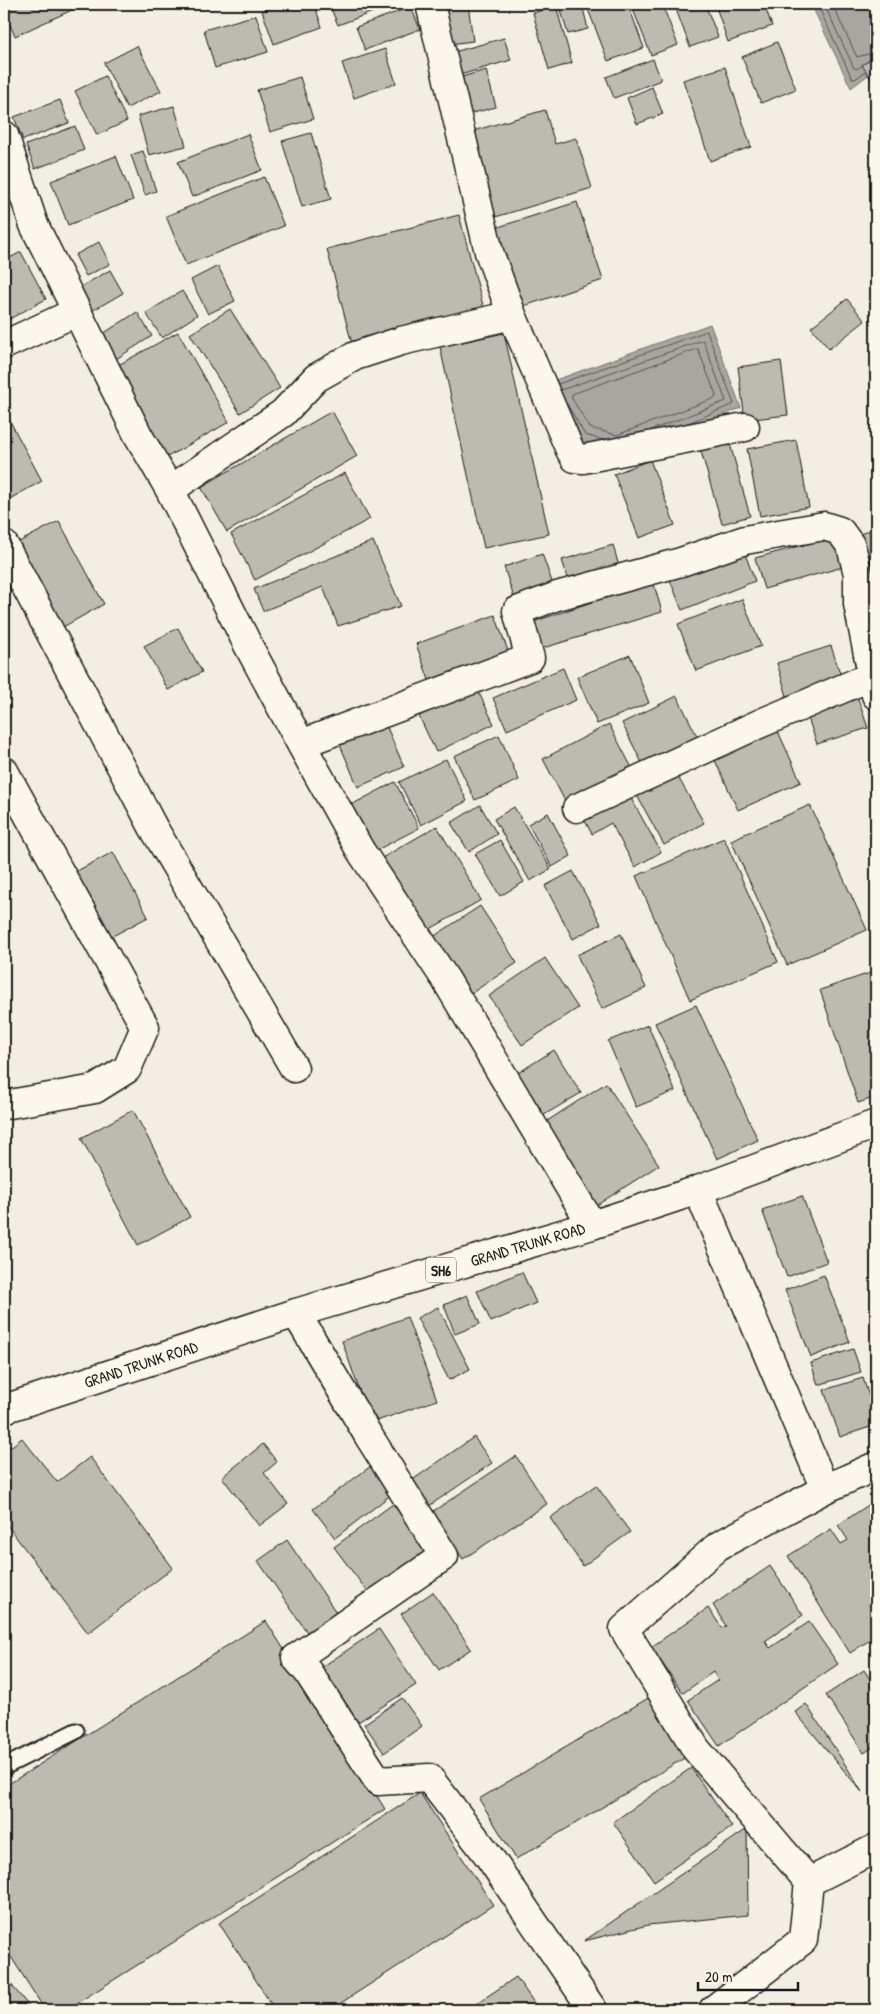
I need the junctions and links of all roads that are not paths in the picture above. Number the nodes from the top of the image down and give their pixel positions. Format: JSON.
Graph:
{"nodes":[{"id":1,"x":430,"y":4,"type":"edge"},
{"id":2,"x":4,"y":135,"type":"edge"},
{"id":3,"x":76,"y":312,"type":"junction"},
{"id":4,"x":512,"y":314,"type":"junction"},
{"id":5,"x":4,"y":345,"type":"edge"},
{"id":6,"x":745,"y":427,"type":"dead end"},
{"id":7,"x":170,"y":490,"type":"junction"},
{"id":8,"x":4,"y":545,"type":"edge"},
{"id":9,"x":874,"y":686,"type":"edge"},
{"id":10,"x":301,"y":744,"type":"junction"},
{"id":11,"x":4,"y":772,"type":"edge"},
{"id":12,"x":577,"y":808,"type":"dead end"},
{"id":13,"x":294,"y":1068,"type":"dead end"},
{"id":14,"x":4,"y":1105,"type":"edge"},
{"id":15,"x":876,"y":1124,"type":"edge"},
{"id":16,"x":698,"y":1190,"type":"junction"},
{"id":17,"x":592,"y":1225,"type":"junction"},
{"id":18,"x":296,"y":1312,"type":"junction"},
{"id":19,"x":4,"y":1409,"type":"edge"},
{"id":20,"x":876,"y":1466,"type":"edge"},
{"id":21,"x":825,"y":1489,"type":"junction"},
{"id":22,"x":76,"y":1731,"type":"dead end"},
{"id":23,"x":4,"y":1767,"type":"edge"},
{"id":24,"x":876,"y":1848,"type":"edge"},
{"id":25,"x":810,"y":1882,"type":"junction"},
{"id":26,"x":593,"y":2010,"type":"edge"},
{"id":27,"x":713,"y":2010,"type":"edge"}],
"edges":[{"from":1,"to":4,"type":"street"},
{"from":2,"to":3,"type":"street"},
{"from":3,"to":5,"type":"street"},
{"from":3,"to":7,"type":"street"},
{"from":4,"to":6,"type":"street"},
{"from":4,"to":7,"type":"street"},
{"from":7,"to":10,"type":"street"},
{"from":8,"to":13,"type":"street"},
{"from":9,"to":10,"type":"street"},
{"from":9,"to":12,"type":"street"},
{"from":10,"to":17,"type":"street"},
{"from":11,"to":14,"type":"street"},
{"from":15,"to":16,"type":"street","name":"GRAND TRUNK ROAD","number":"SH6"},
{"from":16,"to":17,"type":"street","name":"GRAND TRUNK ROAD","number":"SH6"},
{"from":16,"to":21,"type":"street"},
{"from":17,"to":18,"type":"street","name":"GRAND TRUNK ROAD","number":"SH6"},
{"from":18,"to":19,"type":"street","name":"GRAND TRUNK ROAD","number":"SH6"},
{"from":18,"to":26,"type":"street"},
{"from":20,"to":21,"type":"street"},
{"from":21,"to":25,"type":"street"},
{"from":22,"to":23,"type":"lane"},
{"from":24,"to":25,"type":"street"},
{"from":25,"to":27,"type":"street"}]}
